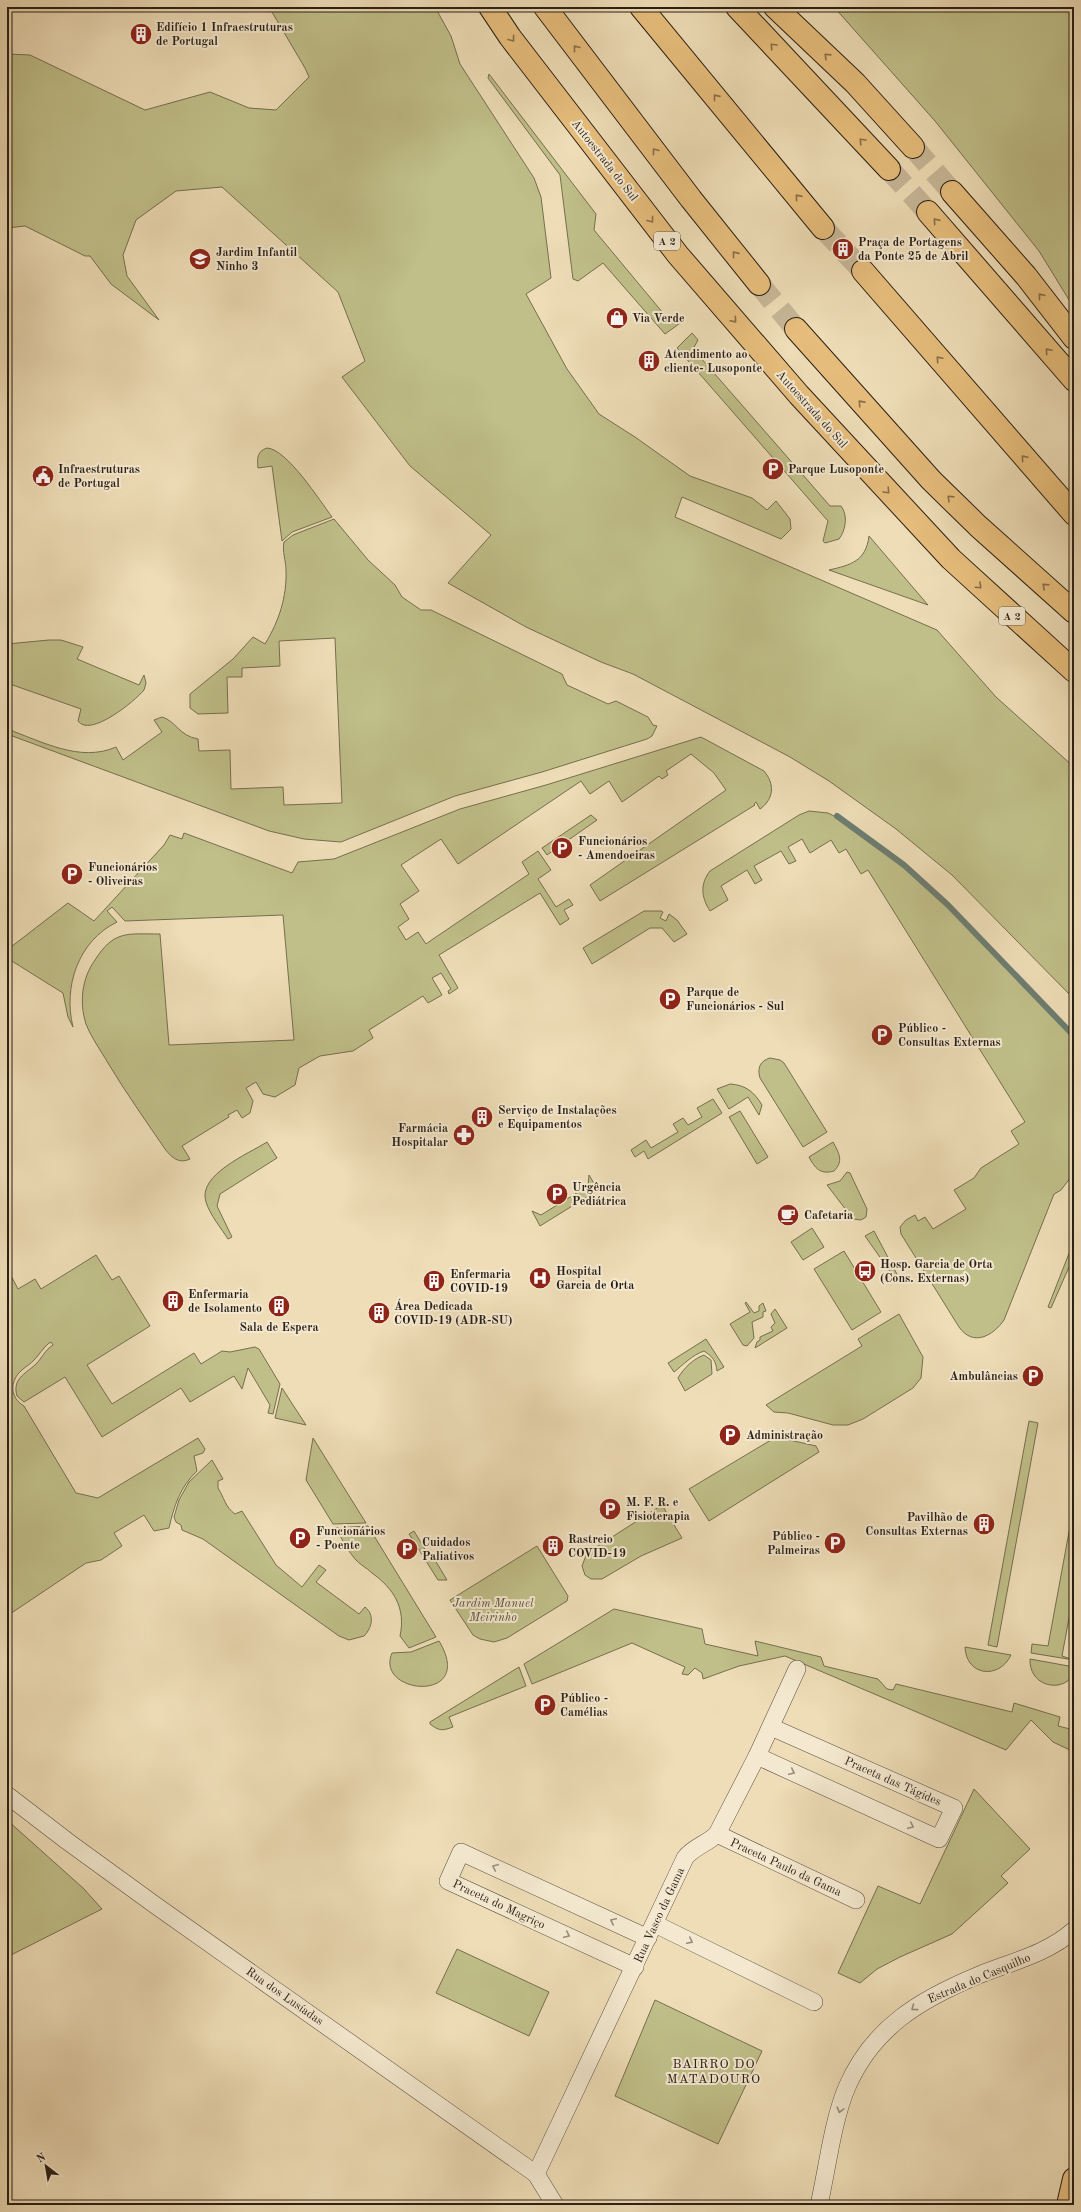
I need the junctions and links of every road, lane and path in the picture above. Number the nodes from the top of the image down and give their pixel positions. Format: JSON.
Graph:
{"nodes":[{"id":1,"x":490,"y":7,"type":"edge"},
{"id":2,"x":545,"y":7,"type":"edge"},
{"id":3,"x":641,"y":7,"type":"edge"},
{"id":4,"x":737,"y":7,"type":"edge"},
{"id":5,"x":776,"y":7,"type":"edge"},
{"id":6,"x":913,"y":147,"type":"tunnel mouth"},
{"id":7,"x":888,"y":169,"type":"tunnel mouth"},
{"id":8,"x":952,"y":192,"type":"tunnel mouth"},
{"id":9,"x":928,"y":212,"type":"tunnel mouth"},
{"id":10,"x":823,"y":228,"type":"tunnel mouth"},
{"id":11,"x":863,"y":270,"type":"tunnel mouth"},
{"id":12,"x":759,"y":284,"type":"tunnel mouth"},
{"id":13,"x":796,"y":329,"type":"tunnel mouth"},
{"id":14,"x":1074,"y":338,"type":"edge"},
{"id":15,"x":1074,"y":380,"type":"edge"},
{"id":16,"x":1074,"y":514,"type":"edge"},
{"id":17,"x":1074,"y":612,"type":"edge"},
{"id":18,"x":1074,"y":671,"type":"edge"},
{"id":19,"x":797,"y":1669,"type":"dead end"},
{"id":20,"x":771,"y":1727,"type":"junction"},
{"id":21,"x":757,"y":1756,"type":"junction"},
{"id":22,"x":7,"y":1795,"type":"edge"},
{"id":23,"x":717,"y":1834,"type":"junction"},
{"id":24,"x":856,"y":1900,"type":"dead end"},
{"id":25,"x":1074,"y":1930,"type":"edge"},
{"id":26,"x":652,"y":1931,"type":"junction"},
{"id":27,"x":635,"y":1967,"type":"junction"},
{"id":28,"x":814,"y":2002,"type":"dead end"},
{"id":29,"x":536,"y":2174,"type":"junction"},
{"id":30,"x":1074,"y":2179,"type":"edge"},
{"id":31,"x":555,"y":2205,"type":"edge"},
{"id":32,"x":820,"y":2205,"type":"edge"},
{"id":33,"x":1068,"y":2205,"type":"edge"}],
"edges":[{"from":1,"to":18,"type":"main road","name":"Autoestrada do Sul","number":"A 2","one_way":true},
{"from":12,"to":2,"type":"main road","one_way":true},
{"from":10,"to":3,"type":"main road","one_way":true},
{"from":7,"to":4,"type":"main road","one_way":true},
{"from":6,"to":5,"type":"main road","one_way":true},
{"from":14,"to":8,"type":"main road","one_way":true},
{"from":15,"to":9,"type":"main road","one_way":true},
{"from":16,"to":11,"type":"main road","one_way":true},
{"from":17,"to":13,"type":"main road","one_way":true},
{"from":19,"to":20,"type":"street","name":"Rua Vasco da Gama"},
{"from":20,"to":21,"type":"street","name":"Rua Vasco da Gama"},
{"from":21,"to":20,"type":"street","name":"Praceta das Tágides","one_way":true},
{"from":21,"to":23,"type":"street","name":"Rua Vasco da Gama"},
{"from":22,"to":29,"type":"street","name":"Rua dos Lusíadas"},
{"from":23,"to":24,"type":"street","name":"Praceta Paulo da Gama"},
{"from":23,"to":26,"type":"street","name":"Rua Vasco da Gama"},
{"from":25,"to":32,"type":"street","name":"Estrada do Casquilho","one_way":true},
{"from":26,"to":27,"type":"street","name":"Rua Vasco da Gama"},
{"from":26,"to":27,"type":"street","name":"Praceta do Magriço","one_way":true},
{"from":26,"to":28,"type":"street","one_way":true},
{"from":27,"to":29,"type":"street","name":"Rua Vasco da Gama"},
{"from":29,"to":31,"type":"street","name":"Rua dos Lusíadas"},
{"from":30,"to":33,"type":"main road"}]}
